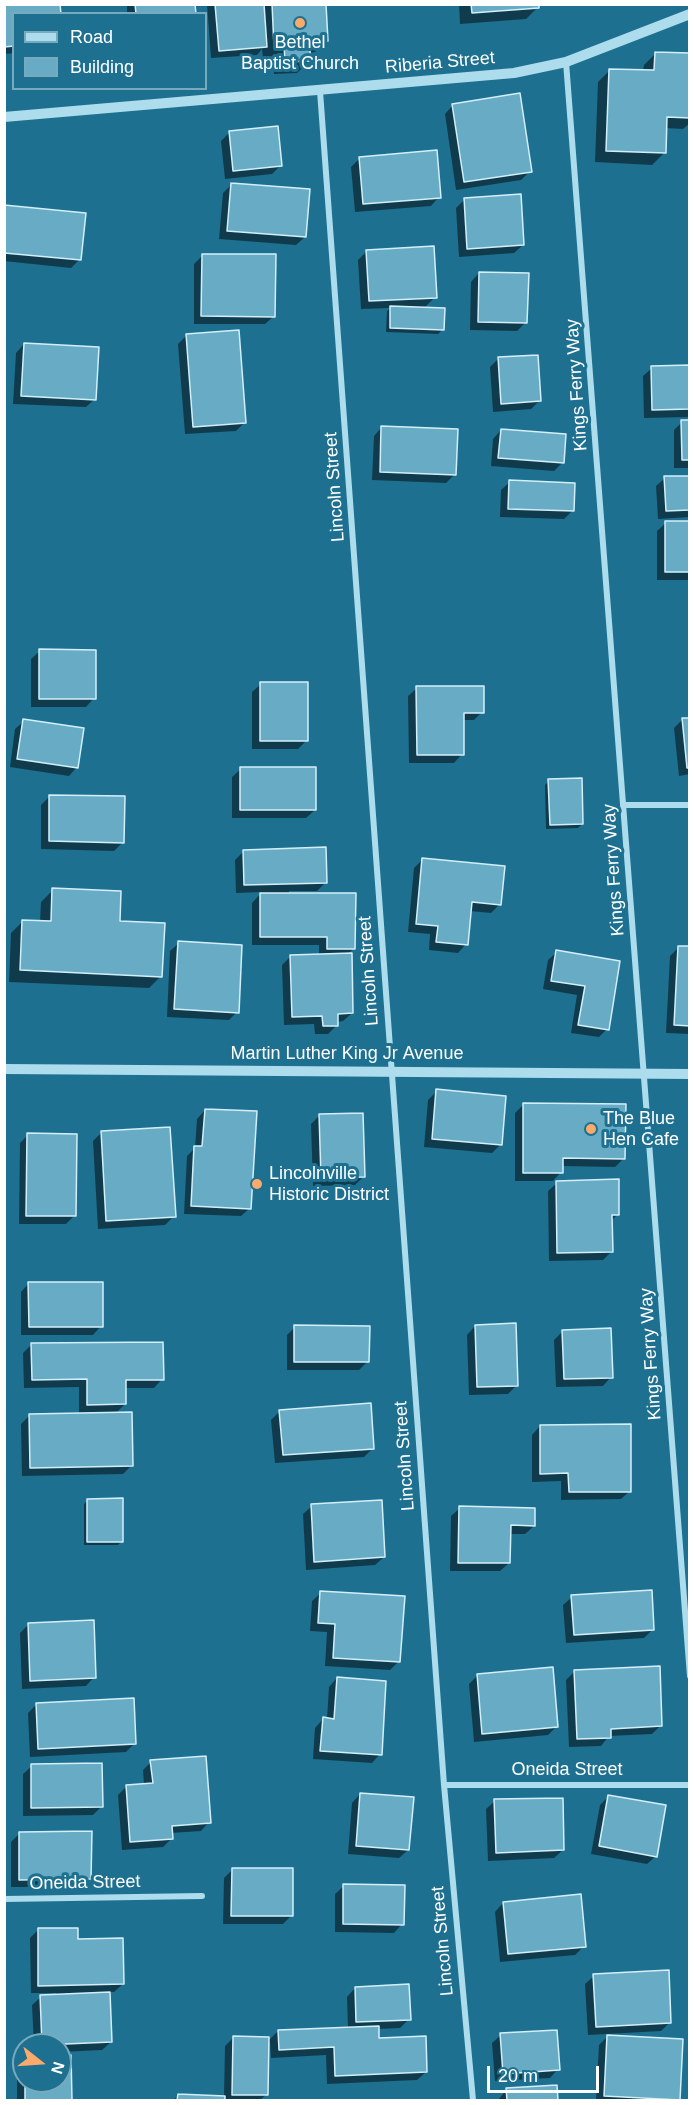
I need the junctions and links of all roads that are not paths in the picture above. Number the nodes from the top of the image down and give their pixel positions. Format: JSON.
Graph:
{"nodes":[{"id":1,"x":690,"y":14,"type":"edge"},
{"id":2,"x":566,"y":62,"type":"junction"},
{"id":3,"x":320,"y":91,"type":"junction"},
{"id":4,"x":4,"y":117,"type":"edge"},
{"id":5,"x":625,"y":805,"type":"junction"},
{"id":6,"x":690,"y":806,"type":"edge"},
{"id":7,"x":4,"y":1069,"type":"edge"},
{"id":8,"x":391,"y":1071,"type":"junction"},
{"id":9,"x":642,"y":1073,"type":"junction"},
{"id":10,"x":690,"y":1074,"type":"edge"},
{"id":11,"x":690,"y":1676,"type":"edge"},
{"id":12,"x":444,"y":1785,"type":"junction"},
{"id":13,"x":690,"y":1785,"type":"edge"},
{"id":14,"x":202,"y":1896,"type":"dead end"},
{"id":15,"x":4,"y":1899,"type":"edge"},
{"id":16,"x":472,"y":2100,"type":"edge"}],
"edges":[{"from":1,"to":2,"type":"street","name":"Riberia Street"},
{"from":2,"to":3,"type":"street","name":"Riberia Street"},
{"from":2,"to":5,"type":"street","name":"Kings Ferry Way"},
{"from":3,"to":4,"type":"street","name":"Riberia Street"},
{"from":3,"to":8,"type":"street","name":"Lincoln Street"},
{"from":5,"to":6,"type":"street"},
{"from":5,"to":9,"type":"street","name":"Kings Ferry Way"},
{"from":7,"to":8,"type":"street","name":"Martin Luther King Jr Avenue"},
{"from":8,"to":9,"type":"street","name":"Martin Luther King Jr Avenue"},
{"from":8,"to":12,"type":"street","name":"Lincoln Street"},
{"from":9,"to":10,"type":"street","name":"Martin Luther King Jr Avenue"},
{"from":9,"to":11,"type":"street","name":"Kings Ferry Way"},
{"from":12,"to":13,"type":"street","name":"Oneida Street"},
{"from":12,"to":16,"type":"street","name":"Lincoln Street"},
{"from":14,"to":15,"type":"street","name":"Oneida Street"}]}
